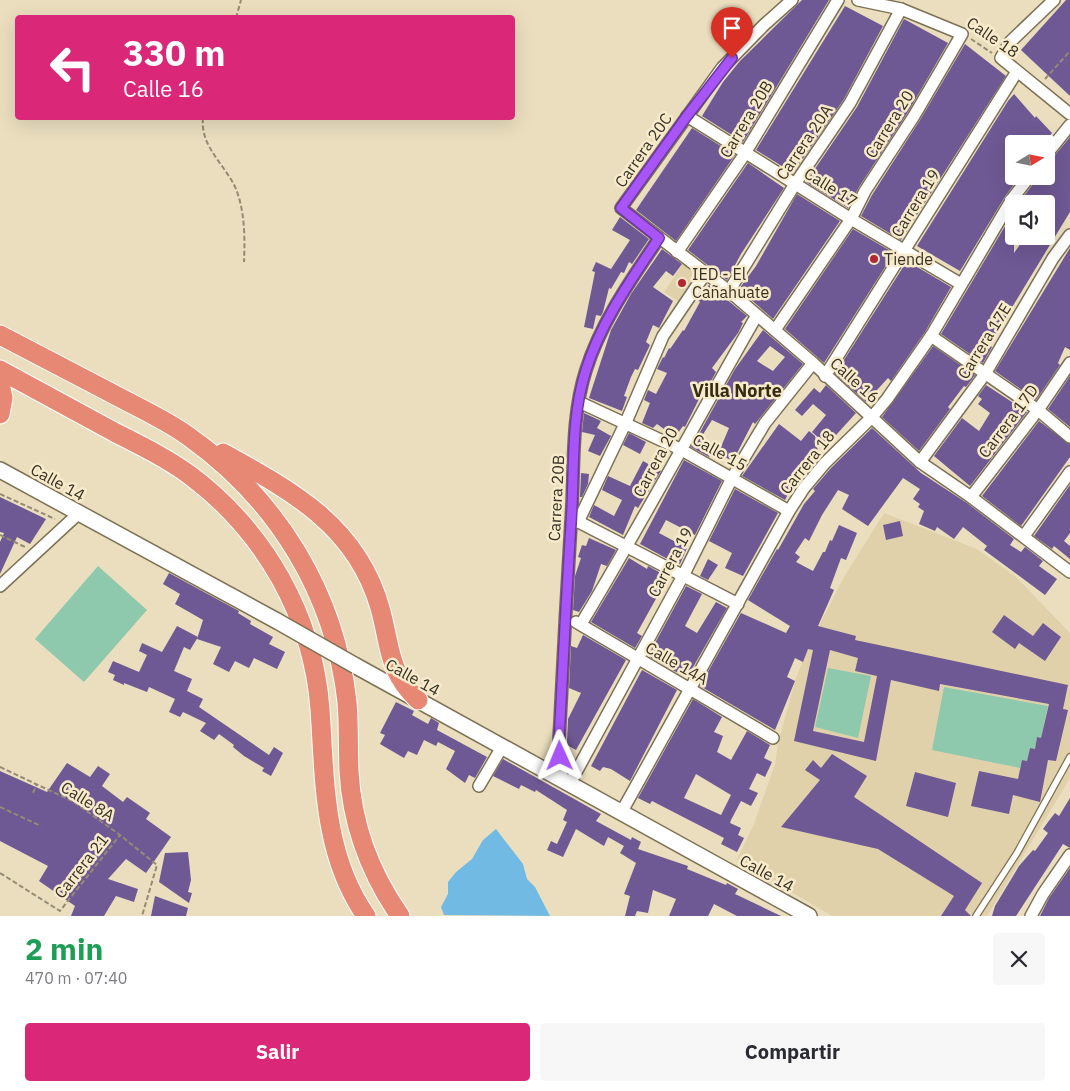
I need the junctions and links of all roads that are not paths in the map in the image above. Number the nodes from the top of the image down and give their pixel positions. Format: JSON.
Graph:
{"nodes":[{"id":1,"x":792,"y":0,"type":"edge"},
{"id":2,"x":838,"y":0,"type":"edge"},
{"id":3,"x":858,"y":0,"type":"edge"},
{"id":4,"x":1054,"y":0,"type":"edge"},
{"id":5,"x":901,"y":9,"type":"junction"},
{"id":6,"x":962,"y":34,"type":"joint"},
{"id":7,"x":1016,"y":73,"type":"junction"},
{"id":8,"x":1070,"y":114,"type":"edge"},
{"id":9,"x":687,"y":116,"type":"junction"},
{"id":10,"x":1070,"y":125,"type":"edge"},
{"id":11,"x":1055,"y":144,"type":"edge"},
{"id":12,"x":745,"y":153,"type":"junction"},
{"id":13,"x":795,"y":184,"type":"junction"},
{"id":14,"x":1023,"y":185,"type":"edge"},
{"id":15,"x":621,"y":208,"type":"joint"},
{"id":16,"x":851,"y":219,"type":"junction"},
{"id":17,"x":1070,"y":235,"type":"edge"},
{"id":18,"x":659,"y":238,"type":"junction"},
{"id":19,"x":904,"y":249,"type":"junction"},
{"id":20,"x":677,"y":252,"type":"junction"},
{"id":21,"x":705,"y":274,"type":"junction"},
{"id":22,"x":961,"y":284,"type":"junction"},
{"id":23,"x":729,"y":291,"type":"junction"},
{"id":24,"x":757,"y":315,"type":"junction"},
{"id":25,"x":775,"y":330,"type":"junction"},
{"id":26,"x":0,"y":335,"type":"edge"},
{"id":27,"x":931,"y":336,"type":"junction"},
{"id":28,"x":813,"y":363,"type":"junction"},
{"id":29,"x":1070,"y":363,"type":"edge"},
{"id":30,"x":0,"y":370,"type":"edge"},
{"id":31,"x":985,"y":374,"type":"junction"},
{"id":32,"x":825,"y":376,"type":"junction"},
{"id":33,"x":0,"y":384,"type":"edge"},
{"id":34,"x":579,"y":402,"type":"junction"},
{"id":35,"x":1038,"y":410,"type":"junction"},
{"id":36,"x":0,"y":414,"type":"edge"},
{"id":37,"x":152,"y":415,"type":"junction"},
{"id":38,"x":872,"y":417,"type":"junction"},
{"id":39,"x":626,"y":422,"type":"junction"},
{"id":40,"x":1070,"y":437,"type":"edge"},
{"id":41,"x":680,"y":449,"type":"junction"},
{"id":42,"x":920,"y":462,"type":"junction"},
{"id":43,"x":0,"y":470,"type":"edge"},
{"id":44,"x":1070,"y":472,"type":"edge"},
{"id":45,"x":732,"y":478,"type":"junction"},
{"id":46,"x":971,"y":497,"type":"junction"},
{"id":47,"x":789,"y":511,"type":"junction"},
{"id":48,"x":79,"y":514,"type":"junction"},
{"id":49,"x":574,"y":520,"type":"junction"},
{"id":50,"x":1024,"y":536,"type":"junction"},
{"id":51,"x":628,"y":547,"type":"junction"},
{"id":52,"x":1070,"y":572,"type":"edge"},
{"id":53,"x":684,"y":574,"type":"junction"},
{"id":54,"x":0,"y":586,"type":"edge"},
{"id":55,"x":738,"y":604,"type":"junction"},
{"id":56,"x":566,"y":616,"type":"junction"},
{"id":57,"x":581,"y":624,"type":"junction"},
{"id":58,"x":636,"y":659,"type":"junction"},
{"id":59,"x":690,"y":689,"type":"junction"},
{"id":60,"x":418,"y":700,"type":"junction"},
{"id":61,"x":773,"y":738,"type":"dead end"},
{"id":62,"x":502,"y":747,"type":"junction"},
{"id":63,"x":1070,"y":757,"type":"edge"},
{"id":64,"x":566,"y":783,"type":"junction"},
{"id":65,"x":479,"y":786,"type":"dead end"},
{"id":66,"x":622,"y":813,"type":"junction"},
{"id":67,"x":1070,"y":855,"type":"edge"},
{"id":68,"x":366,"y":916,"type":"edge"},
{"id":69,"x":400,"y":916,"type":"edge"},
{"id":70,"x":809,"y":916,"type":"edge"},
{"id":71,"x":976,"y":916,"type":"edge"},
{"id":72,"x":1031,"y":916,"type":"edge"}],
"edges":[{"from":1,"to":9,"type":"street","name":"Carrera 20C"},
{"from":2,"to":12,"type":"street","name":"Carrera 20B"},
{"from":3,"to":5,"type":"street","name":"Calle 18"},
{"from":4,"to":7,"type":"street","name":"Calle 18"},
{"from":5,"to":6,"type":"street","name":"Calle 18"},
{"from":5,"to":13,"type":"street","name":"Carrera 20A"},
{"from":6,"to":16,"type":"street","name":"Carrera 20"},
{"from":7,"to":8,"type":"street","name":"Calle 18"},
{"from":7,"to":19,"type":"street","name":"Carrera 19"},
{"from":9,"to":12,"type":"street","name":"Calle 17"},
{"from":9,"to":15,"type":"street","name":"Carrera 20C"},
{"from":10,"to":11,"type":"street"},
{"from":12,"to":13,"type":"street","name":"Calle 17"},
{"from":12,"to":20,"type":"street","name":"Carrera 20B"},
{"from":13,"to":16,"type":"street","name":"Calle 17"},
{"from":13,"to":23,"type":"street","name":"Carrera 20A"},
{"from":14,"to":22,"type":"street","name":"Carrera 18"},
{"from":15,"to":18,"type":"street","name":"Calle 16"},
{"from":16,"to":19,"type":"street","name":"Calle 17"},
{"from":16,"to":25,"type":"street","name":"Carrera 20"},
{"from":17,"to":31,"type":"street","name":"Carrera 17E"},
{"from":18,"to":20,"type":"street","name":"Calle 16"},
{"from":18,"to":34,"type":"street","name":"Carrera 20B"},
{"from":19,"to":22,"type":"street","name":"Calle 17"},
{"from":19,"to":32,"type":"street","name":"Carrera 19"},
{"from":20,"to":21,"type":"street","name":"Calle 16"},
{"from":21,"to":23,"type":"street","name":"Calle 16"},
{"from":21,"to":39,"type":"street"},
{"from":22,"to":27,"type":"street","name":"Carrera 18"},
{"from":23,"to":24,"type":"street","name":"Calle 16"},
{"from":24,"to":25,"type":"street","name":"Calle 16"},
{"from":24,"to":41,"type":"street","name":"Carrera 20"},
{"from":25,"to":28,"type":"street","name":"Calle 16"},
{"from":26,"to":37,"type":"highway"},
{"from":27,"to":31,"type":"street"},
{"from":27,"to":38,"type":"street","name":"Carrera 18"},
{"from":28,"to":32,"type":"street","name":"Calle 16"},
{"from":28,"to":45,"type":"street","name":"Carrera 19"},
{"from":29,"to":35,"type":"street","name":"Carrera 17D"},
{"from":30,"to":68,"type":"highway"},
{"from":31,"to":35,"type":"street"},
{"from":31,"to":42,"type":"street","name":"Carrera 17E"},
{"from":32,"to":38,"type":"street","name":"Calle 16"},
{"from":33,"to":36,"type":"highway"},
{"from":34,"to":39,"type":"street","name":"Calle 15"},
{"from":34,"to":49,"type":"street","name":"Carrera 20B"},
{"from":35,"to":40,"type":"street"},
{"from":35,"to":46,"type":"street","name":"Carrera 17D"},
{"from":37,"to":60,"type":"highway"},
{"from":37,"to":69,"type":"highway"},
{"from":38,"to":42,"type":"street","name":"Calle 16"},
{"from":38,"to":47,"type":"street","name":"Carrera 18"},
{"from":39,"to":41,"type":"street","name":"Calle 15"},
{"from":39,"to":49,"type":"street"},
{"from":41,"to":45,"type":"street","name":"Calle 15"},
{"from":41,"to":51,"type":"street","name":"Carrera 20"},
{"from":42,"to":46,"type":"street","name":"Calle 16"},
{"from":43,"to":48,"type":"street","name":"Calle 14"},
{"from":44,"to":50,"type":"street"},
{"from":45,"to":47,"type":"street","name":"Calle 15"},
{"from":45,"to":53,"type":"street","name":"Carrera 19"},
{"from":46,"to":50,"type":"street","name":"Calle 16"},
{"from":47,"to":55,"type":"street","name":"Carrera 18"},
{"from":48,"to":54,"type":"street"},
{"from":48,"to":60,"type":"street","name":"Calle 14","bridge":true},
{"from":49,"to":51,"type":"street"},
{"from":49,"to":56,"type":"street","name":"Carrera 20B"},
{"from":50,"to":52,"type":"street","name":"Calle 16"},
{"from":51,"to":53,"type":"street"},
{"from":51,"to":57,"type":"street","name":"Carrera 20"},
{"from":53,"to":55,"type":"street"},
{"from":53,"to":58,"type":"street","name":"Carrera 19"},
{"from":55,"to":59,"type":"street","name":"Carrera 18"},
{"from":56,"to":57,"type":"street","name":"Calle 14A"},
{"from":56,"to":64,"type":"street","name":"Carrera 20B"},
{"from":57,"to":58,"type":"street","name":"Calle 14A"},
{"from":58,"to":59,"type":"street","name":"Calle 14A"},
{"from":58,"to":64,"type":"street","name":"Carrera 19"},
{"from":59,"to":61,"type":"street","name":"Calle 14A"},
{"from":59,"to":66,"type":"street","name":"Carrera 18"},
{"from":60,"to":62,"type":"street","name":"Calle 14"},
{"from":62,"to":64,"type":"street","name":"Calle 14"},
{"from":62,"to":65,"type":"street"},
{"from":63,"to":71,"type":"lane"},
{"from":64,"to":66,"type":"street","name":"Calle 14"},
{"from":66,"to":70,"type":"street","name":"Calle 14"},
{"from":67,"to":72,"type":"street"}]}
